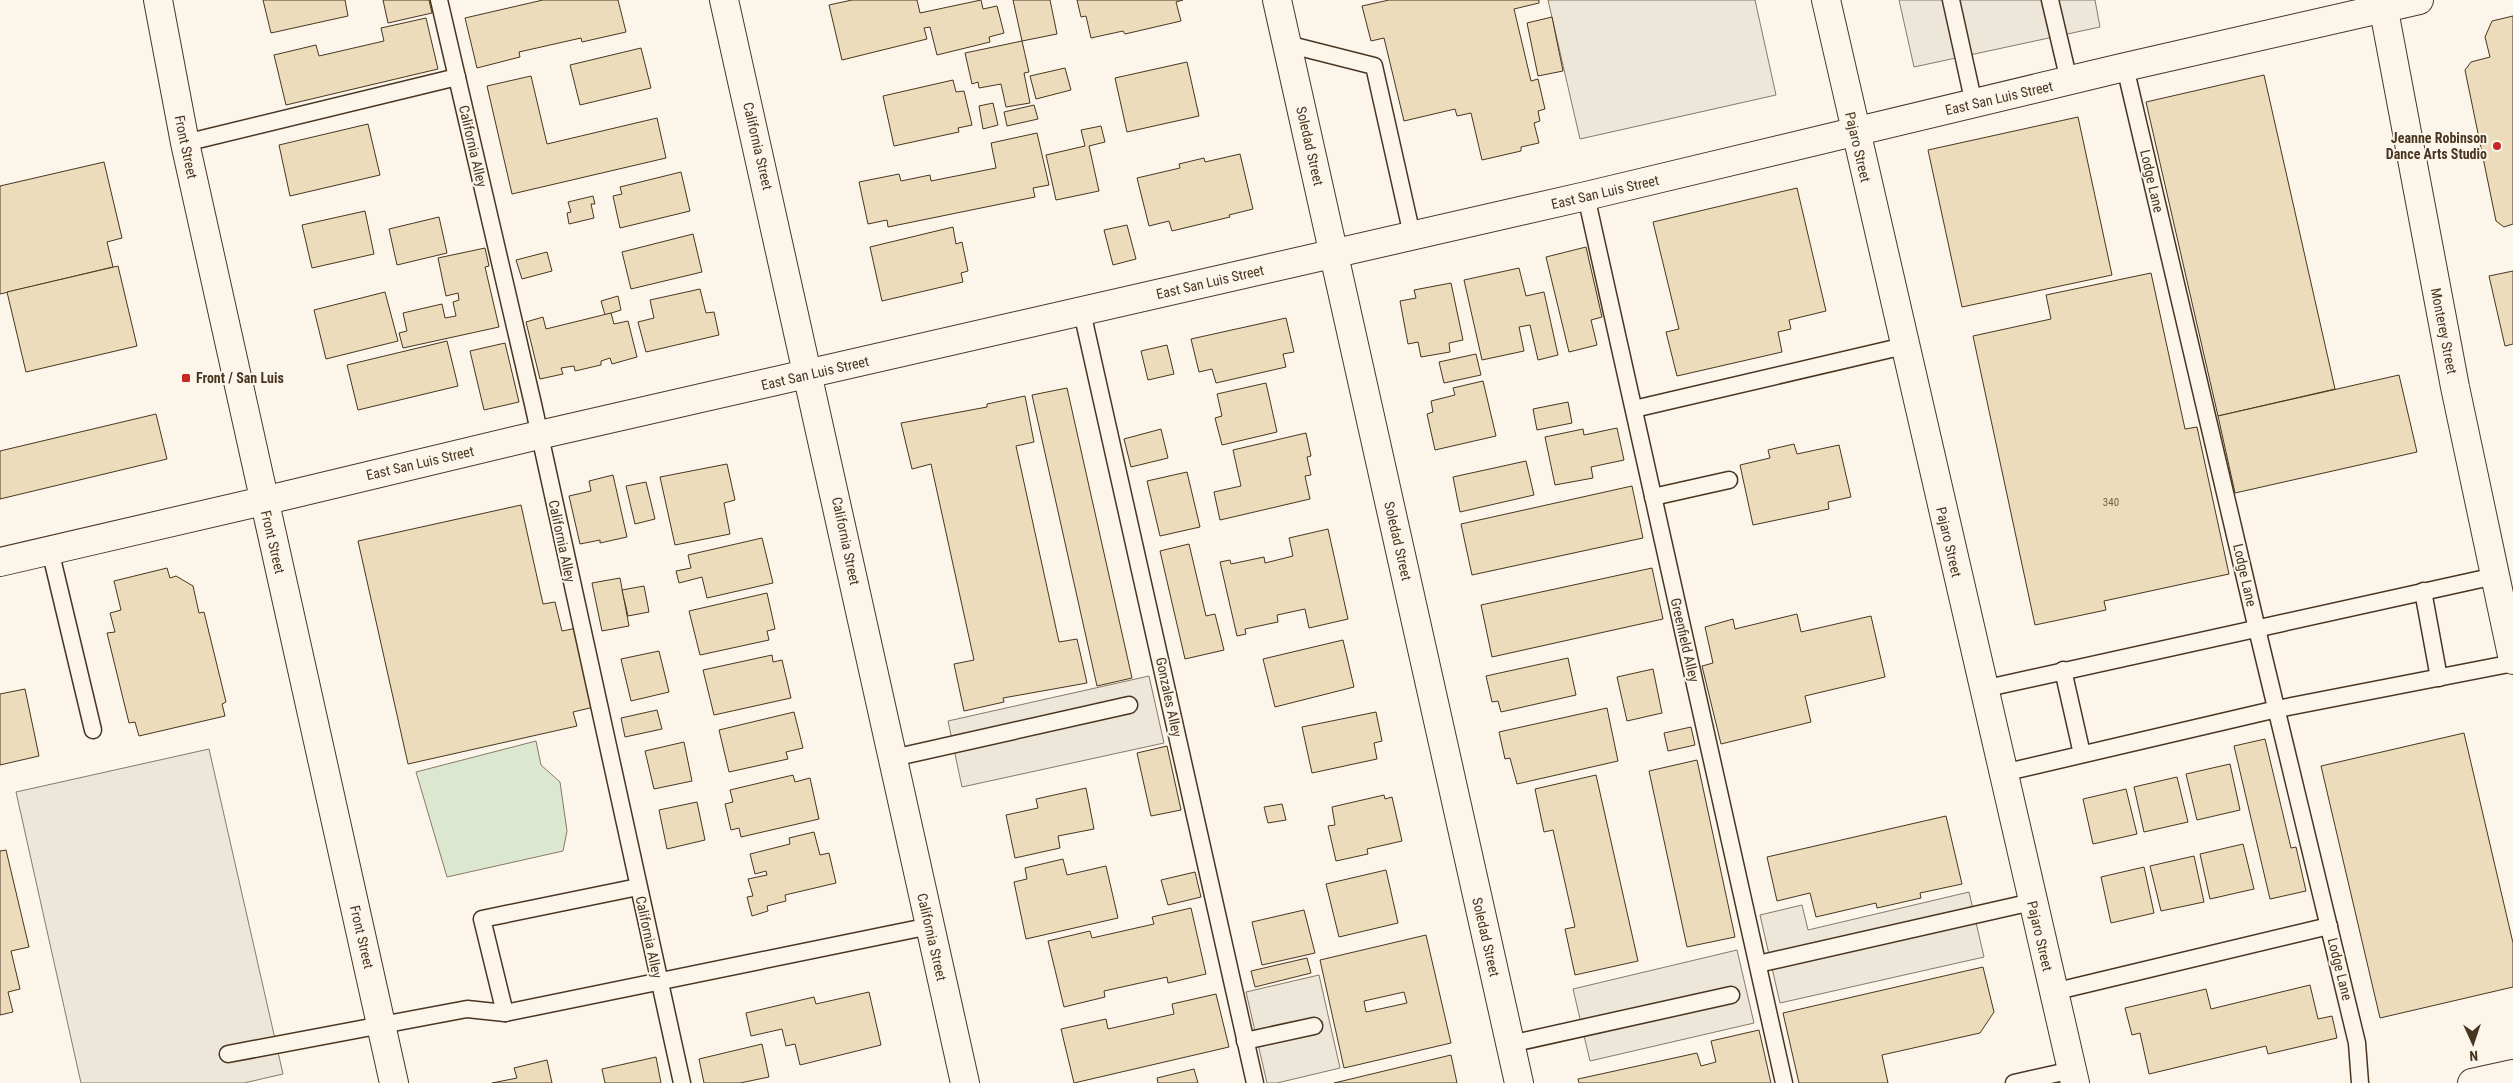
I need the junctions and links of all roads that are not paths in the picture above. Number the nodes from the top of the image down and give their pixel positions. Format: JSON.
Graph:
{"nodes":[{"id":1,"x":158,"y":0,"type":"edge"},
{"id":2,"x":439,"y":0,"type":"edge"},
{"id":3,"x":724,"y":0,"type":"edge"},
{"id":4,"x":1277,"y":0,"type":"edge"},
{"id":5,"x":1826,"y":0,"type":"edge"},
{"id":6,"x":1951,"y":0,"type":"edge"},
{"id":7,"x":2050,"y":0,"type":"edge"},
{"id":8,"x":2419,"y":0,"type":"edge"},
{"id":9,"x":2383,"y":4,"type":"edge"},
{"id":10,"x":1286,"y":44,"type":"junction"},
{"id":11,"x":2125,"y":67,"type":"junction"},
{"id":12,"x":457,"y":77,"type":"junction"},
{"id":13,"x":2069,"y":81,"type":"junction"},
{"id":14,"x":1974,"y":104,"type":"junction"},
{"id":15,"x":1855,"y":132,"type":"junction"},
{"id":16,"x":185,"y":143,"type":"junction"},
{"id":17,"x":1586,"y":196,"type":"junction"},
{"id":18,"x":1412,"y":234,"type":"junction"},
{"id":19,"x":1334,"y":253,"type":"junction"},
{"id":20,"x":1082,"y":312,"type":"junction"},
{"id":21,"x":1904,"y":346,"type":"junction"},
{"id":22,"x":809,"y":374,"type":"junction"},
{"id":23,"x":1634,"y":409,"type":"junction"},
{"id":24,"x":539,"y":435,"type":"junction"},
{"id":25,"x":1729,"y":480,"type":"dead end"},
{"id":26,"x":1653,"y":497,"type":"junction"},
{"id":27,"x":264,"y":501,"type":"junction"},
{"id":28,"x":50,"y":550,"type":"junction"},
{"id":29,"x":0,"y":562,"type":"edge"},
{"id":30,"x":2495,"y":576,"type":"junction"},
{"id":31,"x":2423,"y":591,"type":"junction"},
{"id":32,"x":2257,"y":629,"type":"junction"},
{"id":33,"x":2513,"y":662,"type":"edge"},
{"id":34,"x":2063,"y":670,"type":"junction"},
{"id":35,"x":2439,"y":678,"type":"junction"},
{"id":36,"x":1983,"y":689,"type":"junction"},
{"id":37,"x":1129,"y":706,"type":"dead end"},
{"id":38,"x":2277,"y":709,"type":"junction"},
{"id":39,"x":93,"y":730,"type":"dead end"},
{"id":40,"x":2082,"y":754,"type":"junction"},
{"id":41,"x":893,"y":758,"type":"junction"},
{"id":42,"x":2002,"y":773,"type":"junction"},
{"id":43,"x":638,"y":887,"type":"junction"},
{"id":44,"x":2032,"y":902,"type":"junction"},
{"id":45,"x":930,"y":926,"type":"junction"},
{"id":46,"x":2329,"y":926,"type":"junction"},
{"id":47,"x":1758,"y":964,"type":"junction"},
{"id":48,"x":658,"y":981,"type":"junction"},
{"id":49,"x":2053,"y":992,"type":"junction"},
{"id":50,"x":1731,"y":995,"type":"dead end"},
{"id":51,"x":505,"y":1013,"type":"junction"},
{"id":52,"x":382,"y":1024,"type":"junction"},
{"id":53,"x":1314,"y":1026,"type":"dead end"},
{"id":54,"x":1245,"y":1041,"type":"junction"},
{"id":55,"x":1510,"y":1044,"type":"junction"},
{"id":56,"x":228,"y":1054,"type":"dead end"},
{"id":57,"x":2513,"y":1074,"type":"edge"},
{"id":58,"x":2074,"y":1076,"type":"edge"},
{"id":59,"x":394,"y":1083,"type":"edge"},
{"id":60,"x":682,"y":1083,"type":"edge"},
{"id":61,"x":965,"y":1083,"type":"edge"},
{"id":62,"x":1255,"y":1083,"type":"edge"},
{"id":63,"x":1519,"y":1083,"type":"edge"},
{"id":64,"x":1784,"y":1083,"type":"edge"},
{"id":65,"x":2014,"y":1083,"type":"edge"},
{"id":66,"x":2360,"y":1083,"type":"edge"},
{"id":67,"x":2472,"y":1083,"type":"edge"}],
"edges":[{"from":1,"to":16,"type":"street","name":"Front Street"},
{"from":2,"to":12,"type":"lane","name":"California Alley"},
{"from":3,"to":22,"type":"street","name":"California Street"},
{"from":4,"to":10,"type":"street","name":"Soledad Street"},
{"from":5,"to":15,"type":"street","name":"Pajaro Street"},
{"from":6,"to":14,"type":"lane"},
{"from":7,"to":13,"type":"lane"},
{"from":8,"to":9,"type":"street","name":"East San Luis Street"},
{"from":9,"to":11,"type":"street","name":"East San Luis Street"},
{"from":9,"to":30,"type":"street","name":"Monterey Street"},
{"from":10,"to":18,"type":"lane"},
{"from":10,"to":19,"type":"street","name":"Soledad Street"},
{"from":11,"to":13,"type":"street","name":"East San Luis Street"},
{"from":11,"to":32,"type":"lane","name":"Lodge Lane"},
{"from":12,"to":16,"type":"lane"},
{"from":12,"to":24,"type":"lane","name":"California Alley"},
{"from":13,"to":14,"type":"street","name":"East San Luis Street"},
{"from":14,"to":15,"type":"street","name":"East San Luis Street"},
{"from":15,"to":17,"type":"street","name":"East San Luis Street"},
{"from":15,"to":21,"type":"street","name":"Pajaro Street"},
{"from":16,"to":27,"type":"street","name":"Front Street"},
{"from":17,"to":18,"type":"street","name":"East San Luis Street"},
{"from":17,"to":23,"type":"lane","name":"Greenfield Alley"},
{"from":18,"to":19,"type":"street","name":"East San Luis Street"},
{"from":19,"to":20,"type":"street","name":"East San Luis Street"},
{"from":19,"to":55,"type":"street","name":"Soledad Street"},
{"from":20,"to":22,"type":"street","name":"East San Luis Street"},
{"from":20,"to":54,"type":"lane","name":"Gonzales Alley"},
{"from":21,"to":23,"type":"lane"},
{"from":21,"to":36,"type":"street","name":"Pajaro Street"},
{"from":22,"to":24,"type":"street","name":"East San Luis Street"},
{"from":22,"to":41,"type":"street","name":"California Street"},
{"from":23,"to":26,"type":"lane","name":"Greenfield Alley"},
{"from":24,"to":27,"type":"street","name":"East San Luis Street"},
{"from":24,"to":43,"type":"lane","name":"California Alley"},
{"from":25,"to":26,"type":"lane"},
{"from":26,"to":47,"type":"lane","name":"Greenfield Alley"},
{"from":27,"to":28,"type":"street","name":"East San Luis Street"},
{"from":27,"to":52,"type":"street","name":"Front Street"},
{"from":28,"to":29,"type":"street","name":"East San Luis Street"},
{"from":28,"to":39,"type":"lane"},
{"from":30,"to":31,"type":"lane"},
{"from":30,"to":33,"type":"street","name":"Monterey Street"},
{"from":31,"to":32,"type":"lane"},
{"from":31,"to":35,"type":"lane"},
{"from":32,"to":34,"type":"lane"},
{"from":32,"to":38,"type":"lane","name":"Lodge Lane"},
{"from":33,"to":35,"type":"lane"},
{"from":34,"to":36,"type":"lane"},
{"from":34,"to":40,"type":"lane"},
{"from":35,"to":38,"type":"lane"},
{"from":36,"to":42,"type":"street","name":"Pajaro Street"},
{"from":37,"to":41,"type":"lane"},
{"from":38,"to":40,"type":"lane"},
{"from":38,"to":46,"type":"lane","name":"Lodge Lane"},
{"from":40,"to":42,"type":"lane"},
{"from":41,"to":45,"type":"street","name":"California Street"},
{"from":42,"to":44,"type":"street","name":"Pajaro Street"},
{"from":43,"to":48,"type":"lane","name":"California Alley"},
{"from":43,"to":51,"type":"lane"},
{"from":44,"to":47,"type":"lane"},
{"from":44,"to":49,"type":"street","name":"Pajaro Street"},
{"from":45,"to":48,"type":"lane"},
{"from":45,"to":61,"type":"street","name":"California Street"},
{"from":46,"to":49,"type":"lane"},
{"from":46,"to":66,"type":"lane","name":"Lodge Lane"},
{"from":47,"to":64,"type":"lane","name":"Greenfield Alley"},
{"from":48,"to":51,"type":"lane"},
{"from":48,"to":60,"type":"lane","name":"California Alley"},
{"from":49,"to":58,"type":"street","name":"Pajaro Street"},
{"from":50,"to":55,"type":"lane"},
{"from":51,"to":52,"type":"lane"},
{"from":52,"to":56,"type":"lane"},
{"from":52,"to":59,"type":"street","name":"Front Street"},
{"from":53,"to":54,"type":"lane"},
{"from":54,"to":62,"type":"lane","name":"Gonzales Alley"},
{"from":55,"to":63,"type":"street","name":"Soledad Street"},
{"from":57,"to":67,"type":"street"},
{"from":58,"to":65,"type":"lane"}]}
